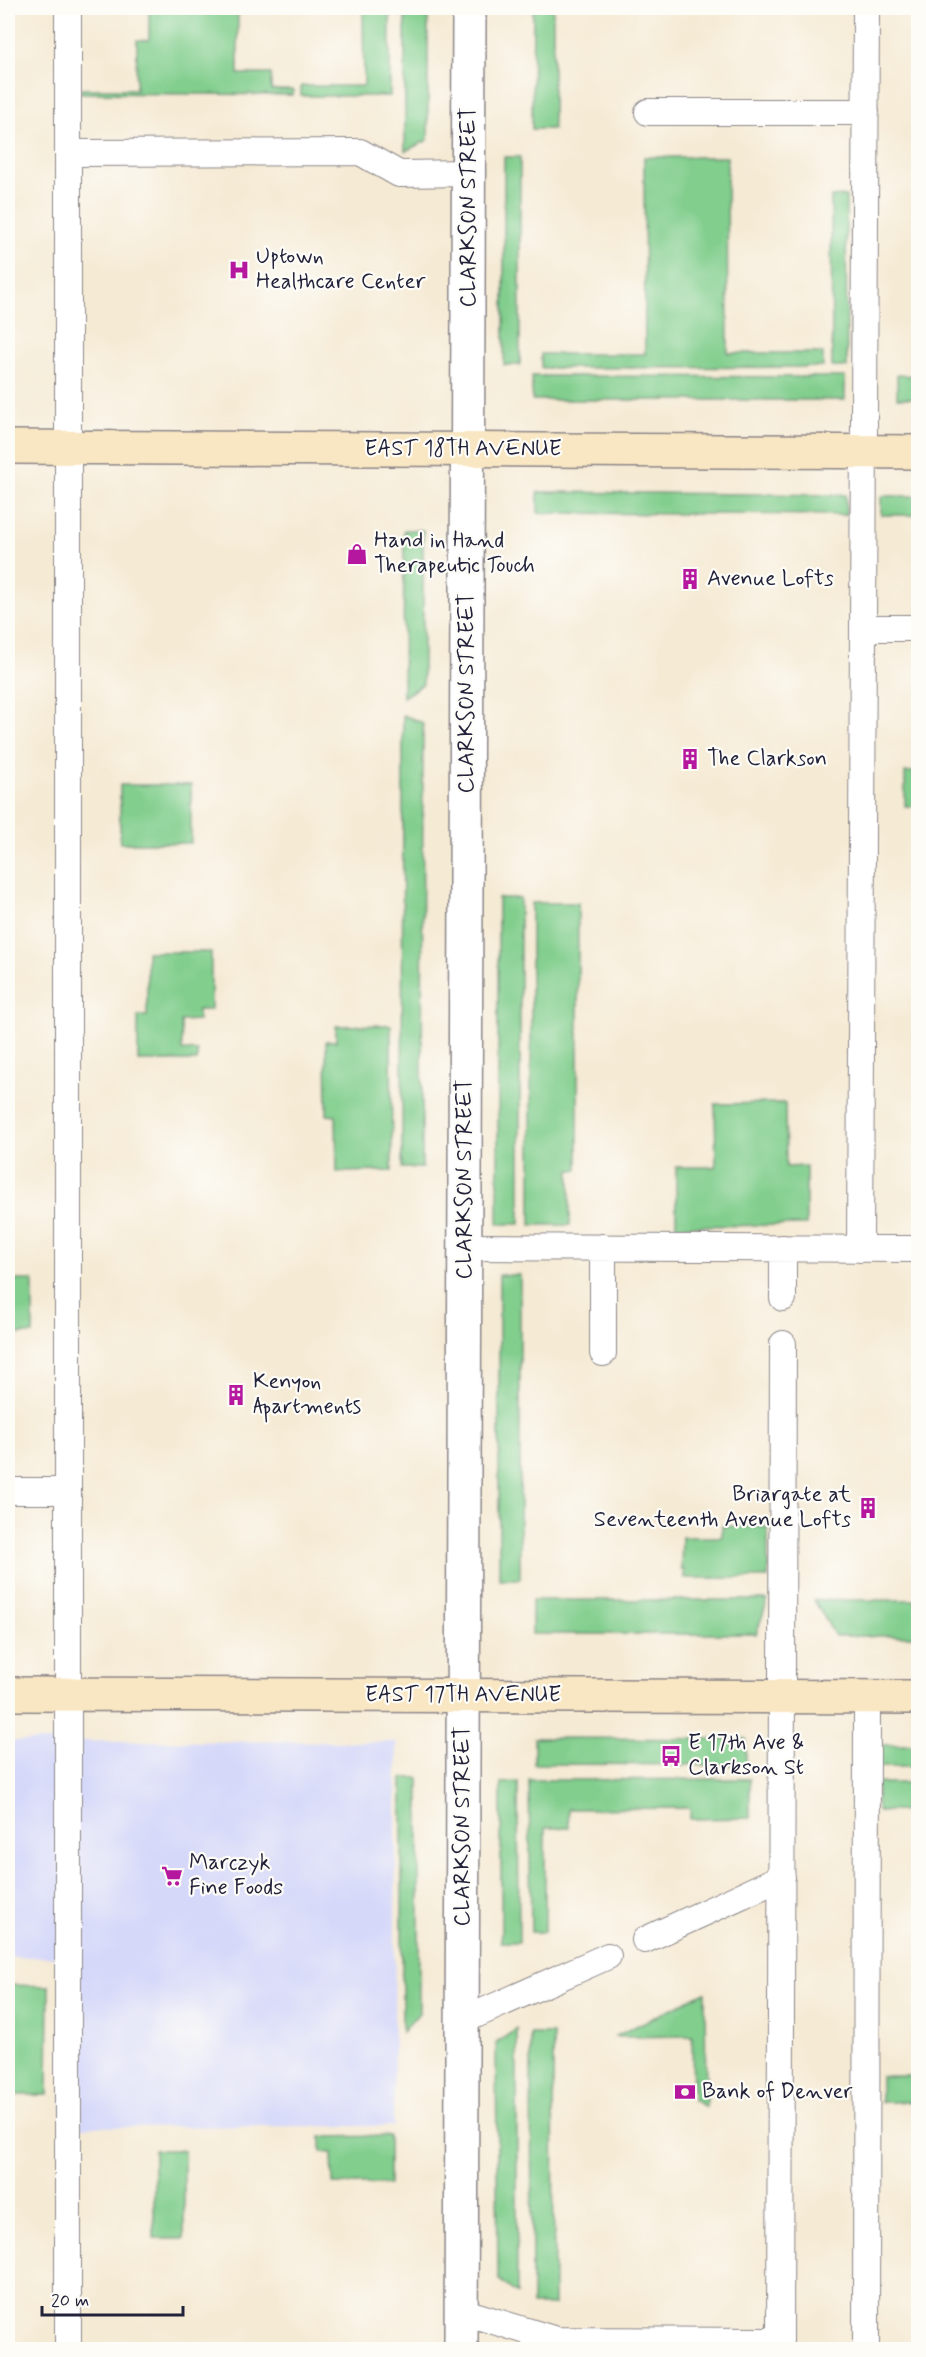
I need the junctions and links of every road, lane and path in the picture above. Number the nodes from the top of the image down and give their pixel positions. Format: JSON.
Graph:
{"nodes":[{"id":1,"x":68,"y":8,"type":"edge"},
{"id":2,"x":469,"y":8,"type":"edge"},
{"id":3,"x":867,"y":8,"type":"edge"},
{"id":4,"x":648,"y":112,"type":"dead end"},
{"id":5,"x":867,"y":112,"type":"junction"},
{"id":6,"x":68,"y":153,"type":"junction"},
{"id":7,"x":469,"y":173,"type":"junction"},
{"id":8,"x":8,"y":447,"type":"edge"},
{"id":9,"x":68,"y":447,"type":"junction"},
{"id":10,"x":467,"y":450,"type":"junction"},
{"id":11,"x":865,"y":452,"type":"junction"},
{"id":12,"x":918,"y":452,"type":"edge"},
{"id":13,"x":864,"y":628,"type":"junction"},
{"id":14,"x":918,"y":628,"type":"edge"},
{"id":15,"x":465,"y":1247,"type":"junction"},
{"id":16,"x":603,"y":1247,"type":"junction"},
{"id":17,"x":783,"y":1248,"type":"junction"},
{"id":18,"x":860,"y":1249,"type":"junction"},
{"id":19,"x":918,"y":1249,"type":"edge"},
{"id":20,"x":783,"y":1298,"type":"dead end"},
{"id":21,"x":783,"y":1344,"type":"dead end"},
{"id":22,"x":603,"y":1353,"type":"dead end"},
{"id":23,"x":8,"y":1491,"type":"edge"},
{"id":24,"x":68,"y":1491,"type":"junction"},
{"id":25,"x":8,"y":1694,"type":"edge"},
{"id":26,"x":68,"y":1694,"type":"junction"},
{"id":27,"x":463,"y":1696,"type":"junction"},
{"id":28,"x":782,"y":1696,"type":"junction"},
{"id":29,"x":867,"y":1696,"type":"junction"},
{"id":30,"x":918,"y":1697,"type":"edge"},
{"id":31,"x":782,"y":1877,"type":"junction"},
{"id":32,"x":645,"y":1940,"type":"dead end"},
{"id":33,"x":608,"y":1956,"type":"dead end"},
{"id":34,"x":462,"y":2021,"type":"junction"},
{"id":35,"x":461,"y":2311,"type":"junction"},
{"id":36,"x":550,"y":2344,"type":"edge"},
{"id":37,"x":68,"y":2349,"type":"edge"},
{"id":38,"x":461,"y":2349,"type":"edge"},
{"id":39,"x":867,"y":2349,"type":"edge"}],
"edges":[{"from":1,"to":6,"type":"lane"},
{"from":2,"to":7,"type":"street","name":"CLARKSON STREET"},
{"from":3,"to":5,"type":"lane"},
{"from":4,"to":5,"type":"lane"},
{"from":5,"to":11,"type":"lane"},
{"from":6,"to":7,"type":"lane"},
{"from":6,"to":9,"type":"lane"},
{"from":7,"to":10,"type":"street","name":"CLARKSON STREET"},
{"from":8,"to":9,"type":"main road","name":"EAST 18TH AVENUE"},
{"from":9,"to":10,"type":"main road","name":"EAST 18TH AVENUE"},
{"from":9,"to":24,"type":"lane"},
{"from":10,"to":11,"type":"main road","name":"EAST 18TH AVENUE"},
{"from":10,"to":15,"type":"street","name":"CLARKSON STREET"},
{"from":11,"to":12,"type":"main road","name":"EAST 18TH AVENUE"},
{"from":11,"to":13,"type":"lane"},
{"from":13,"to":14,"type":"lane"},
{"from":13,"to":18,"type":"lane"},
{"from":15,"to":16,"type":"lane"},
{"from":15,"to":27,"type":"street","name":"CLARKSON STREET"},
{"from":16,"to":17,"type":"lane"},
{"from":16,"to":22,"type":"lane"},
{"from":17,"to":18,"type":"lane"},
{"from":17,"to":20,"type":"lane"},
{"from":18,"to":19,"type":"lane"},
{"from":21,"to":28,"type":"lane"},
{"from":23,"to":24,"type":"lane"},
{"from":24,"to":26,"type":"lane"},
{"from":25,"to":26,"type":"main road","name":"EAST 17TH AVENUE"},
{"from":26,"to":27,"type":"main road","name":"EAST 17TH AVENUE"},
{"from":26,"to":37,"type":"lane"},
{"from":27,"to":28,"type":"main road","name":"EAST 17TH AVENUE"},
{"from":27,"to":34,"type":"street","name":"CLARKSON STREET"},
{"from":28,"to":29,"type":"main road","name":"EAST 17TH AVENUE"},
{"from":28,"to":31,"type":"lane"},
{"from":29,"to":30,"type":"main road","name":"EAST 17TH AVENUE"},
{"from":29,"to":39,"type":"lane"},
{"from":31,"to":32,"type":"lane"},
{"from":31,"to":36,"type":"lane"},
{"from":33,"to":34,"type":"lane"},
{"from":34,"to":35,"type":"street","name":"CLARKSON STREET"},
{"from":35,"to":36,"type":"lane"},
{"from":35,"to":38,"type":"street","name":"CLARKSON STREET"}]}
